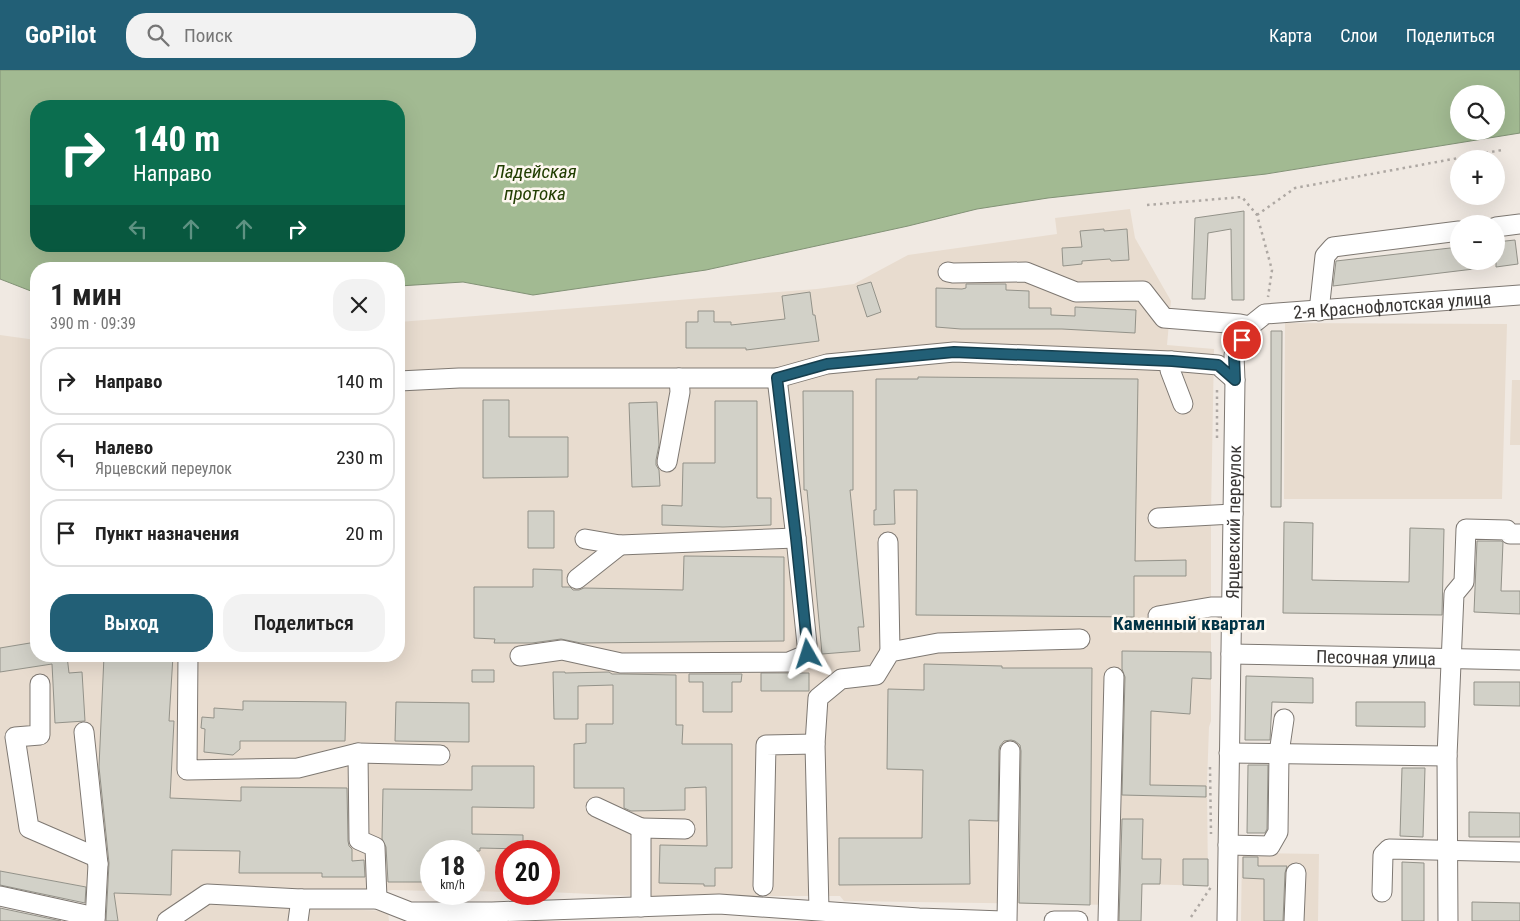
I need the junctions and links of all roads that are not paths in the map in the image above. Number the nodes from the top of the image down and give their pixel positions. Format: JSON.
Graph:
{"nodes":[{"id":1,"x":1520,"y":224,"type":"edge"},
{"id":2,"x":1505,"y":226,"type":"edge"},
{"id":3,"x":1450,"y":233,"type":"edge"},
{"id":4,"x":948,"y":272,"type":"dead end"},
{"id":5,"x":1520,"y":295,"type":"edge"},
{"id":6,"x":1318,"y":311,"type":"junction"},
{"id":7,"x":1264,"y":314,"type":"joint"},
{"id":8,"x":1250,"y":326,"type":"junction"},
{"id":9,"x":1172,"y":361,"type":"junction"},
{"id":10,"x":679,"y":378,"type":"junction"},
{"id":11,"x":777,"y":378,"type":"junction"},
{"id":12,"x":1235,"y":380,"type":"junction"},
{"id":13,"x":405,"y":381,"type":"edge"},
{"id":14,"x":1183,"y":404,"type":"dead end"},
{"id":15,"x":667,"y":462,"type":"dead end"},
{"id":16,"x":1233,"y":514,"type":"junction"},
{"id":17,"x":1158,"y":518,"type":"dead end"},
{"id":18,"x":1520,"y":534,"type":"edge"},
{"id":19,"x":796,"y":538,"type":"junction"},
{"id":20,"x":585,"y":539,"type":"dead end"},
{"id":21,"x":888,"y":542,"type":"dead end"},
{"id":22,"x":620,"y":545,"type":"junction"},
{"id":23,"x":577,"y":579,"type":"dead end"},
{"id":24,"x":1231,"y":607,"type":"junction"},
{"id":25,"x":1158,"y":616,"type":"dead end"},
{"id":26,"x":1080,"y":639,"type":"dead end"},
{"id":27,"x":890,"y":652,"type":"junction"},
{"id":28,"x":1231,"y":654,"type":"junction"},
{"id":29,"x":520,"y":656,"type":"dead end"},
{"id":30,"x":1451,"y":658,"type":"junction"},
{"id":31,"x":1520,"y":660,"type":"edge"},
{"id":32,"x":188,"y":662,"type":"edge"},
{"id":33,"x":1114,"y":677,"type":"dead end"},
{"id":34,"x":40,"y":684,"type":"dead end"},
{"id":35,"x":1284,"y":719,"type":"dead end"},
{"id":36,"x":84,"y":732,"type":"dead end"},
{"id":37,"x":8,"y":736,"type":"edge"},
{"id":38,"x":815,"y":744,"type":"junction"},
{"id":39,"x":1010,"y":751,"type":"dead end"},
{"id":40,"x":1229,"y":752,"type":"junction"},
{"id":41,"x":358,"y":753,"type":"junction"},
{"id":42,"x":1279,"y":753,"type":"junction"},
{"id":43,"x":440,"y":755,"type":"dead end"},
{"id":44,"x":1447,"y":756,"type":"junction"},
{"id":45,"x":596,"y":807,"type":"dead end"},
{"id":46,"x":641,"y":828,"type":"junction"},
{"id":47,"x":685,"y":829,"type":"dead end"},
{"id":48,"x":1228,"y":845,"type":"junction"},
{"id":49,"x":1447,"y":850,"type":"junction"},
{"id":50,"x":1520,"y":852,"type":"edge"},
{"id":51,"x":96,"y":857,"type":"junction"},
{"id":52,"x":1296,"y":873,"type":"dead end"},
{"id":53,"x":763,"y":886,"type":"dead end"},
{"id":54,"x":1382,"y":892,"type":"dead end"},
{"id":55,"x":0,"y":896,"type":"edge"},
{"id":56,"x":301,"y":898,"type":"junction"},
{"id":57,"x":378,"y":899,"type":"junction"},
{"id":58,"x":641,"y":908,"type":"junction"},
{"id":59,"x":811,"y":914,"type":"edge"},
{"id":60,"x":410,"y":916,"type":"edge"},
{"id":61,"x":492,"y":917,"type":"edge"},
{"id":62,"x":95,"y":919,"type":"edge"},
{"id":63,"x":167,"y":921,"type":"edge"},
{"id":64,"x":298,"y":921,"type":"edge"},
{"id":65,"x":1005,"y":921,"type":"edge"},
{"id":66,"x":1054,"y":921,"type":"edge"},
{"id":67,"x":1078,"y":921,"type":"edge"},
{"id":68,"x":1108,"y":921,"type":"edge"},
{"id":69,"x":1227,"y":921,"type":"edge"},
{"id":70,"x":1294,"y":921,"type":"edge"},
{"id":71,"x":1448,"y":921,"type":"edge"}],
"edges":[{"from":1,"to":2,"type":"street"},
{"from":3,"to":6,"type":"street"},
{"from":4,"to":8,"type":"street"},
{"from":5,"to":6,"type":"street","name":"2-я Краснофлотская улица"},
{"from":6,"to":7,"type":"street","name":"2-я Краснофлотская улица"},
{"from":7,"to":8,"type":"street","name":"Ярцевский переулок"},
{"from":8,"to":12,"type":"street","name":"Ярцевский переулок"},
{"from":9,"to":11,"type":"street"},
{"from":9,"to":12,"type":"street"},
{"from":9,"to":14,"type":"street"},
{"from":10,"to":11,"type":"street"},
{"from":10,"to":13,"type":"street"},
{"from":10,"to":15,"type":"street"},
{"from":11,"to":19,"type":"street"},
{"from":12,"to":16,"type":"street","name":"Ярцевский переулок"},
{"from":16,"to":17,"type":"street"},
{"from":16,"to":24,"type":"street","name":"Ярцевский переулок"},
{"from":18,"to":30,"type":"street"},
{"from":19,"to":22,"type":"street"},
{"from":19,"to":29,"type":"street"},
{"from":20,"to":22,"type":"street"},
{"from":21,"to":27,"type":"street"},
{"from":22,"to":23,"type":"street"},
{"from":24,"to":25,"type":"street"},
{"from":24,"to":28,"type":"street","name":"Ярцевский переулок"},
{"from":26,"to":27,"type":"street"},
{"from":27,"to":38,"type":"street"},
{"from":28,"to":30,"type":"street","name":"Песочная улица"},
{"from":28,"to":40,"type":"street","name":"Ярцевский переулок"},
{"from":30,"to":31,"type":"street","name":"Песочная улица"},
{"from":30,"to":44,"type":"street"},
{"from":32,"to":41,"type":"street"},
{"from":33,"to":68,"type":"street"},
{"from":34,"to":37,"type":"street"},
{"from":35,"to":42,"type":"street"},
{"from":36,"to":51,"type":"street"},
{"from":37,"to":51,"type":"street"},
{"from":38,"to":53,"type":"street"},
{"from":38,"to":59,"type":"street"},
{"from":39,"to":65,"type":"street"},
{"from":40,"to":42,"type":"street"},
{"from":40,"to":48,"type":"street","name":"Ярцевский переулок"},
{"from":41,"to":43,"type":"street"},
{"from":41,"to":57,"type":"street"},
{"from":42,"to":44,"type":"street"},
{"from":42,"to":48,"type":"street"},
{"from":44,"to":49,"type":"street"},
{"from":45,"to":46,"type":"street"},
{"from":46,"to":47,"type":"street"},
{"from":46,"to":58,"type":"street"},
{"from":48,"to":69,"type":"street","name":"Ярцевский переулок"},
{"from":49,"to":50,"type":"street"},
{"from":49,"to":54,"type":"street"},
{"from":49,"to":71,"type":"street"},
{"from":51,"to":62,"type":"street"},
{"from":52,"to":70,"type":"street"},
{"from":55,"to":62,"type":"street"},
{"from":56,"to":57,"type":"street"},
{"from":56,"to":63,"type":"street"},
{"from":56,"to":64,"type":"street"},
{"from":57,"to":60,"type":"street"},
{"from":58,"to":59,"type":"street"},
{"from":58,"to":61,"type":"street"},
{"from":59,"to":65,"type":"street"},
{"from":60,"to":61,"type":"street"},
{"from":66,"to":67,"type":"street"}]}
